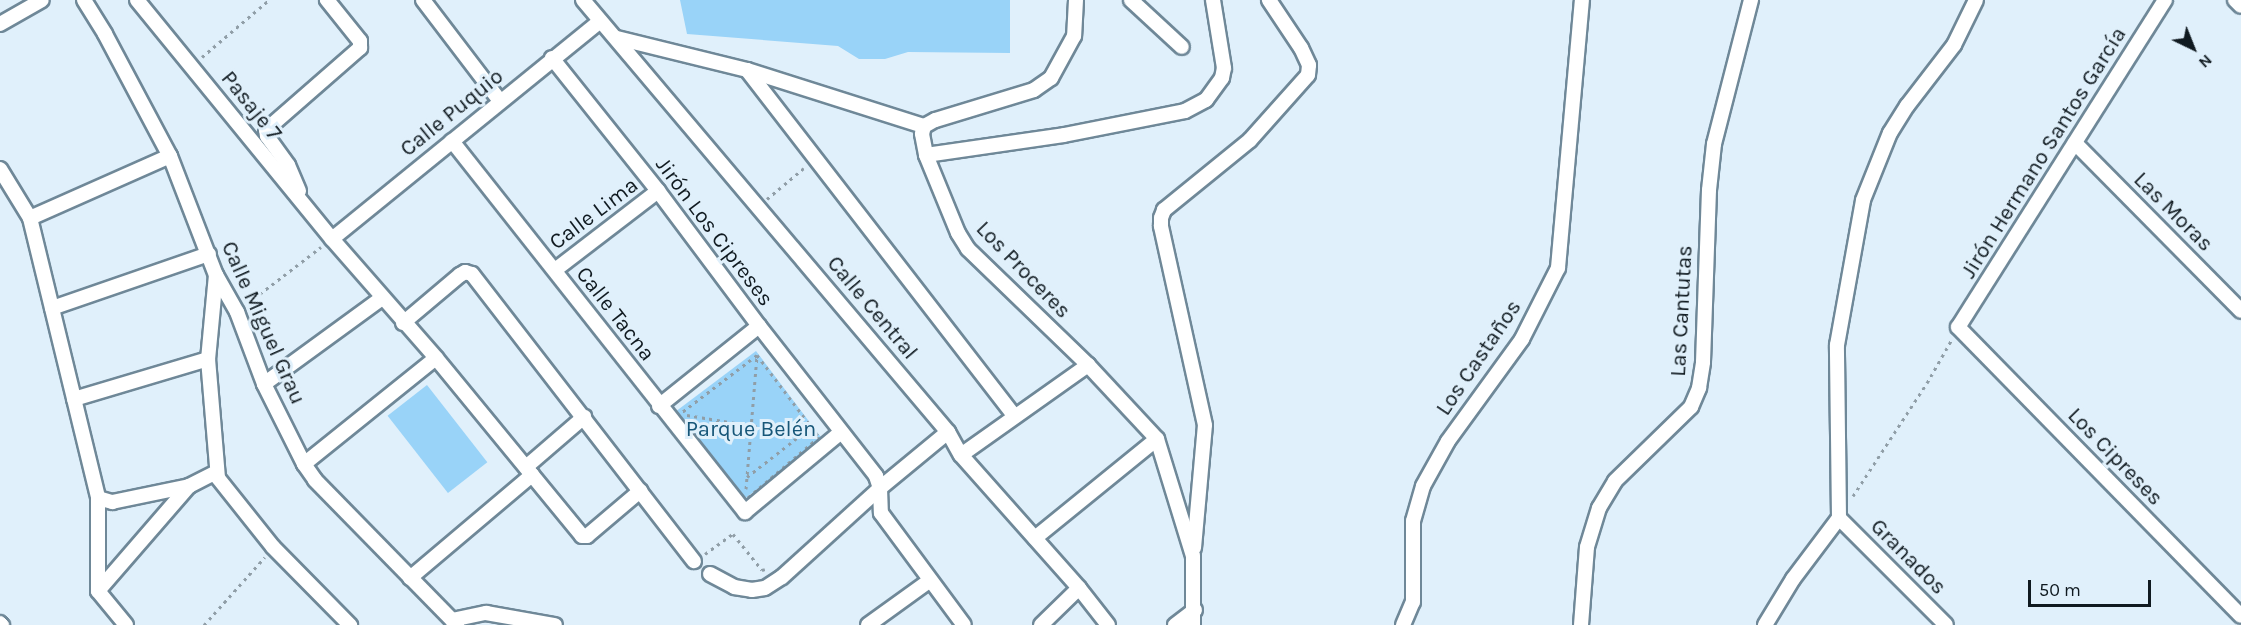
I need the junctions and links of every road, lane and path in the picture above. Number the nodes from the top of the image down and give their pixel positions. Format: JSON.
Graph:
{"nodes":[{"id":1,"x":42,"y":0,"type":"edge"},
{"id":2,"x":84,"y":0,"type":"edge"},
{"id":3,"x":137,"y":0,"type":"edge"},
{"id":4,"x":269,"y":0,"type":"edge"},
{"id":5,"x":327,"y":0,"type":"edge"},
{"id":6,"x":423,"y":0,"type":"edge"},
{"id":7,"x":583,"y":0,"type":"edge"},
{"id":8,"x":1131,"y":0,"type":"edge"},
{"id":9,"x":1213,"y":0,"type":"edge"},
{"id":10,"x":1269,"y":0,"type":"edge"},
{"id":11,"x":1582,"y":0,"type":"edge"},
{"id":12,"x":1751,"y":0,"type":"edge"},
{"id":13,"x":1976,"y":0,"type":"edge"},
{"id":14,"x":2165,"y":0,"type":"edge"},
{"id":15,"x":2235,"y":0,"type":"edge"},
{"id":16,"x":1080,"y":2,"type":"edge"},
{"id":17,"x":2241,"y":6,"type":"edge"},
{"id":18,"x":600,"y":21,"type":"junction"},
{"id":19,"x":0,"y":24,"type":"edge"},
{"id":20,"x":617,"y":38,"type":"junction"},
{"id":21,"x":1182,"y":47,"type":"dead end"},
{"id":22,"x":552,"y":58,"type":"junction"},
{"id":23,"x":191,"y":66,"type":"junction"},
{"id":24,"x":747,"y":70,"type":"junction"},
{"id":25,"x":500,"y":101,"type":"junction"},
{"id":26,"x":924,"y":126,"type":"junction"},
{"id":27,"x":452,"y":141,"type":"junction"},
{"id":28,"x":2074,"y":143,"type":"junction"},
{"id":29,"x":926,"y":155,"type":"junction"},
{"id":30,"x":170,"y":156,"type":"junction"},
{"id":31,"x":814,"y":159,"type":"junction"},
{"id":32,"x":0,"y":169,"type":"edge"},
{"id":33,"x":658,"y":191,"type":"junction"},
{"id":34,"x":304,"y":204,"type":"junction"},
{"id":35,"x":758,"y":206,"type":"junction"},
{"id":36,"x":30,"y":218,"type":"junction"},
{"id":37,"x":332,"y":239,"type":"junction"},
{"id":38,"x":209,"y":254,"type":"junction"},
{"id":39,"x":555,"y":270,"type":"junction"},
{"id":40,"x":216,"y":275,"type":"junction"},
{"id":41,"x":382,"y":298,"type":"junction"},
{"id":42,"x":52,"y":308,"type":"junction"},
{"id":43,"x":2241,"y":311,"type":"edge"},
{"id":44,"x":237,"y":312,"type":"junction"},
{"id":45,"x":403,"y":323,"type":"junction"},
{"id":46,"x":759,"y":326,"type":"junction"},
{"id":47,"x":1958,"y":327,"type":"junction"},
{"id":48,"x":757,"y":355,"type":"junction"},
{"id":49,"x":436,"y":358,"type":"junction"},
{"id":50,"x":208,"y":359,"type":"junction"},
{"id":51,"x":1088,"y":365,"type":"junction"},
{"id":52,"x":264,"y":384,"type":"junction"},
{"id":53,"x":74,"y":399,"type":"junction"},
{"id":54,"x":662,"y":409,"type":"junction"},
{"id":55,"x":680,"y":414,"type":"junction"},
{"id":56,"x":1014,"y":416,"type":"junction"},
{"id":57,"x":584,"y":417,"type":"junction"},
{"id":58,"x":751,"y":426,"type":"junction"},
{"id":59,"x":948,"y":432,"type":"junction"},
{"id":60,"x":802,"y":434,"type":"junction"},
{"id":61,"x":831,"y":436,"type":"junction"},
{"id":62,"x":1157,"y":440,"type":"junction"},
{"id":63,"x":961,"y":455,"type":"junction"},
{"id":64,"x":304,"y":464,"type":"junction"},
{"id":65,"x":529,"y":471,"type":"junction"},
{"id":66,"x":216,"y":472,"type":"junction"},
{"id":67,"x":747,"y":477,"type":"junction"},
{"id":68,"x":189,"y":486,"type":"junction"},
{"id":69,"x":880,"y":488,"type":"junction"},
{"id":70,"x":640,"y":491,"type":"junction"},
{"id":71,"x":98,"y":498,"type":"junction"},
{"id":72,"x":745,"y":506,"type":"junction"},
{"id":73,"x":1839,"y":518,"type":"junction"},
{"id":74,"x":1035,"y":538,"type":"junction"},
{"id":75,"x":273,"y":548,"type":"junction"},
{"id":76,"x":1193,"y":556,"type":"junction"},
{"id":77,"x":694,"y":561,"type":"joint"},
{"id":78,"x":770,"y":567,"type":"dead end"},
{"id":79,"x":710,"y":574,"type":"dead end"},
{"id":80,"x":410,"y":578,"type":"junction"},
{"id":81,"x":929,"y":581,"type":"junction"},
{"id":82,"x":1079,"y":588,"type":"junction"},
{"id":83,"x":98,"y":591,"type":"junction"},
{"id":84,"x":1195,"y":610,"type":"junction"},
{"id":85,"x":2241,"y":616,"type":"edge"},
{"id":86,"x":455,"y":623,"type":"edge"},
{"id":87,"x":126,"y":625,"type":"edge"},
{"id":88,"x":204,"y":625,"type":"edge"},
{"id":89,"x":350,"y":625,"type":"edge"},
{"id":90,"x":555,"y":625,"type":"edge"},
{"id":91,"x":868,"y":625,"type":"edge"},
{"id":92,"x":964,"y":625,"type":"edge"},
{"id":93,"x":1041,"y":625,"type":"edge"},
{"id":94,"x":1108,"y":625,"type":"edge"},
{"id":95,"x":1175,"y":625,"type":"edge"},
{"id":96,"x":1193,"y":625,"type":"edge"},
{"id":97,"x":1403,"y":625,"type":"edge"},
{"id":98,"x":1581,"y":625,"type":"edge"},
{"id":99,"x":1765,"y":625,"type":"edge"},
{"id":100,"x":1946,"y":625,"type":"edge"}],
"edges":[{"from":1,"to":19,"type":"street"},
{"from":2,"to":30,"type":"street","name":"Calle Miguel Grau"},
{"from":3,"to":23,"type":"street","name":"Pasaje 7"},
{"from":4,"to":23,"type":"path"},
{"from":5,"to":34,"type":"street"},
{"from":6,"to":25,"type":"street"},
{"from":7,"to":18,"type":"street","name":"Calle Central"},
{"from":8,"to":21,"type":"street"},
{"from":9,"to":29,"type":"street"},
{"from":10,"to":76,"type":"street"},
{"from":11,"to":97,"type":"street","name":"Los Castaños"},
{"from":12,"to":98,"type":"street","name":"Las Cantutas"},
{"from":13,"to":73,"type":"street"},
{"from":14,"to":28,"type":"street","name":"Jirón Hermano Santos García"},
{"from":15,"to":17,"type":"street"},
{"from":16,"to":26,"type":"street"},
{"from":18,"to":20,"type":"street","name":"Calle Central"},
{"from":18,"to":22,"type":"street","name":"Calle Puquio"},
{"from":20,"to":24,"type":"street"},
{"from":20,"to":35,"type":"street","name":"Calle Central"},
{"from":22,"to":25,"type":"street","name":"Calle Puquio"},
{"from":22,"to":33,"type":"street","name":"Jirón Los Cipreses"},
{"from":23,"to":34,"type":"street","name":"Pasaje 7"},
{"from":24,"to":26,"type":"street"},
{"from":24,"to":31,"type":"street"},
{"from":25,"to":27,"type":"street","name":"Calle Puquio"},
{"from":26,"to":29,"type":"street","name":"Los Proceres"},
{"from":27,"to":37,"type":"street","name":"Calle Puquio"},
{"from":27,"to":39,"type":"street","name":"Calle Tacna"},
{"from":28,"to":43,"type":"street","name":"Las Moras"},
{"from":28,"to":47,"type":"street","name":"Jirón Hermano Santos García"},
{"from":29,"to":51,"type":"street","name":"Los Proceres"},
{"from":30,"to":36,"type":"street"},
{"from":30,"to":38,"type":"street","name":"Calle Miguel Grau"},
{"from":31,"to":35,"type":"path"},
{"from":31,"to":56,"type":"street"},
{"from":32,"to":36,"type":"street"},
{"from":33,"to":39,"type":"street","name":"Calle Lima"},
{"from":33,"to":46,"type":"street","name":"Jirón Los Cipreses"},
{"from":34,"to":37,"type":"street","name":"Pasaje 7"},
{"from":35,"to":59,"type":"street","name":"Calle Central"},
{"from":36,"to":42,"type":"street"},
{"from":37,"to":41,"type":"street","name":"Pasaje 7"},
{"from":37,"to":44,"type":"path"},
{"from":38,"to":40,"type":"street","name":"Calle Miguel Grau"},
{"from":38,"to":42,"type":"street"},
{"from":39,"to":54,"type":"street","name":"Calle Tacna"},
{"from":40,"to":44,"type":"street","name":"Calle Miguel Grau"},
{"from":40,"to":50,"type":"street"},
{"from":41,"to":45,"type":"street","name":"Pasaje 7"},
{"from":41,"to":52,"type":"street"},
{"from":42,"to":53,"type":"street"},
{"from":44,"to":52,"type":"street","name":"Calle Miguel Grau"},
{"from":45,"to":49,"type":"street","name":"Pasaje 7"},
{"from":45,"to":57,"type":"street"},
{"from":46,"to":48,"type":"path"},
{"from":46,"to":54,"type":"street"},
{"from":46,"to":61,"type":"street","name":"Jirón Los Cipreses"},
{"from":47,"to":73,"type":"path"},
{"from":47,"to":85,"type":"street","name":"Los Cipreses"},
{"from":48,"to":55,"type":"path"},
{"from":48,"to":58,"type":"path"},
{"from":48,"to":61,"type":"path"},
{"from":49,"to":64,"type":"street"},
{"from":49,"to":65,"type":"street","name":"Pasaje 7"},
{"from":50,"to":53,"type":"street"},
{"from":50,"to":66,"type":"street"},
{"from":51,"to":56,"type":"street"},
{"from":51,"to":62,"type":"street","name":"Los Proceres"},
{"from":52,"to":64,"type":"street","name":"Calle Miguel Grau"},
{"from":53,"to":71,"type":"street"},
{"from":54,"to":55,"type":"path"},
{"from":54,"to":72,"type":"street","name":"Calle Tacna"},
{"from":55,"to":58,"type":"path"},
{"from":55,"to":72,"type":"path"},
{"from":56,"to":63,"type":"street"},
{"from":57,"to":65,"type":"street"},
{"from":57,"to":70,"type":"street"},
{"from":58,"to":60,"type":"path"},
{"from":58,"to":67,"type":"path"},
{"from":59,"to":63,"type":"street","name":"Calle Central"},
{"from":59,"to":69,"type":"street"},
{"from":60,"to":61,"type":"path"},
{"from":60,"to":67,"type":"path"},
{"from":61,"to":69,"type":"street","name":"Jirón Los Cipreses"},
{"from":61,"to":72,"type":"street"},
{"from":61,"to":72,"type":"path"},
{"from":62,"to":74,"type":"street"},
{"from":62,"to":76,"type":"street","name":"Los Proceres"},
{"from":63,"to":74,"type":"street","name":"Calle Central"},
{"from":64,"to":80,"type":"street","name":"Calle Miguel Grau"},
{"from":65,"to":70,"type":"street","name":"Pasaje 7"},
{"from":65,"to":80,"type":"street"},
{"from":66,"to":68,"type":"street"},
{"from":66,"to":75,"type":"street"},
{"from":67,"to":72,"type":"path"},
{"from":68,"to":71,"type":"street"},
{"from":68,"to":83,"type":"street"},
{"from":69,"to":79,"type":"street"},
{"from":69,"to":81,"type":"street"},
{"from":70,"to":77,"type":"street"},
{"from":71,"to":83,"type":"street"},
{"from":73,"to":99,"type":"street"},
{"from":73,"to":100,"type":"street","name":"Granados"},
{"from":74,"to":82,"type":"street","name":"Calle Central"},
{"from":75,"to":88,"type":"path"},
{"from":75,"to":89,"type":"street"},
{"from":76,"to":84,"type":"street","name":"Los Proceres"},
{"from":77,"to":78,"type":"path"},
{"from":80,"to":86,"type":"street","name":"Calle Miguel Grau"},
{"from":81,"to":91,"type":"street"},
{"from":81,"to":92,"type":"street"},
{"from":82,"to":93,"type":"street"},
{"from":82,"to":94,"type":"street","name":"Calle Central"},
{"from":83,"to":87,"type":"street"},
{"from":84,"to":95,"type":"street"},
{"from":84,"to":96,"type":"street","name":"Los Proceres"},
{"from":86,"to":90,"type":"street"}]}
